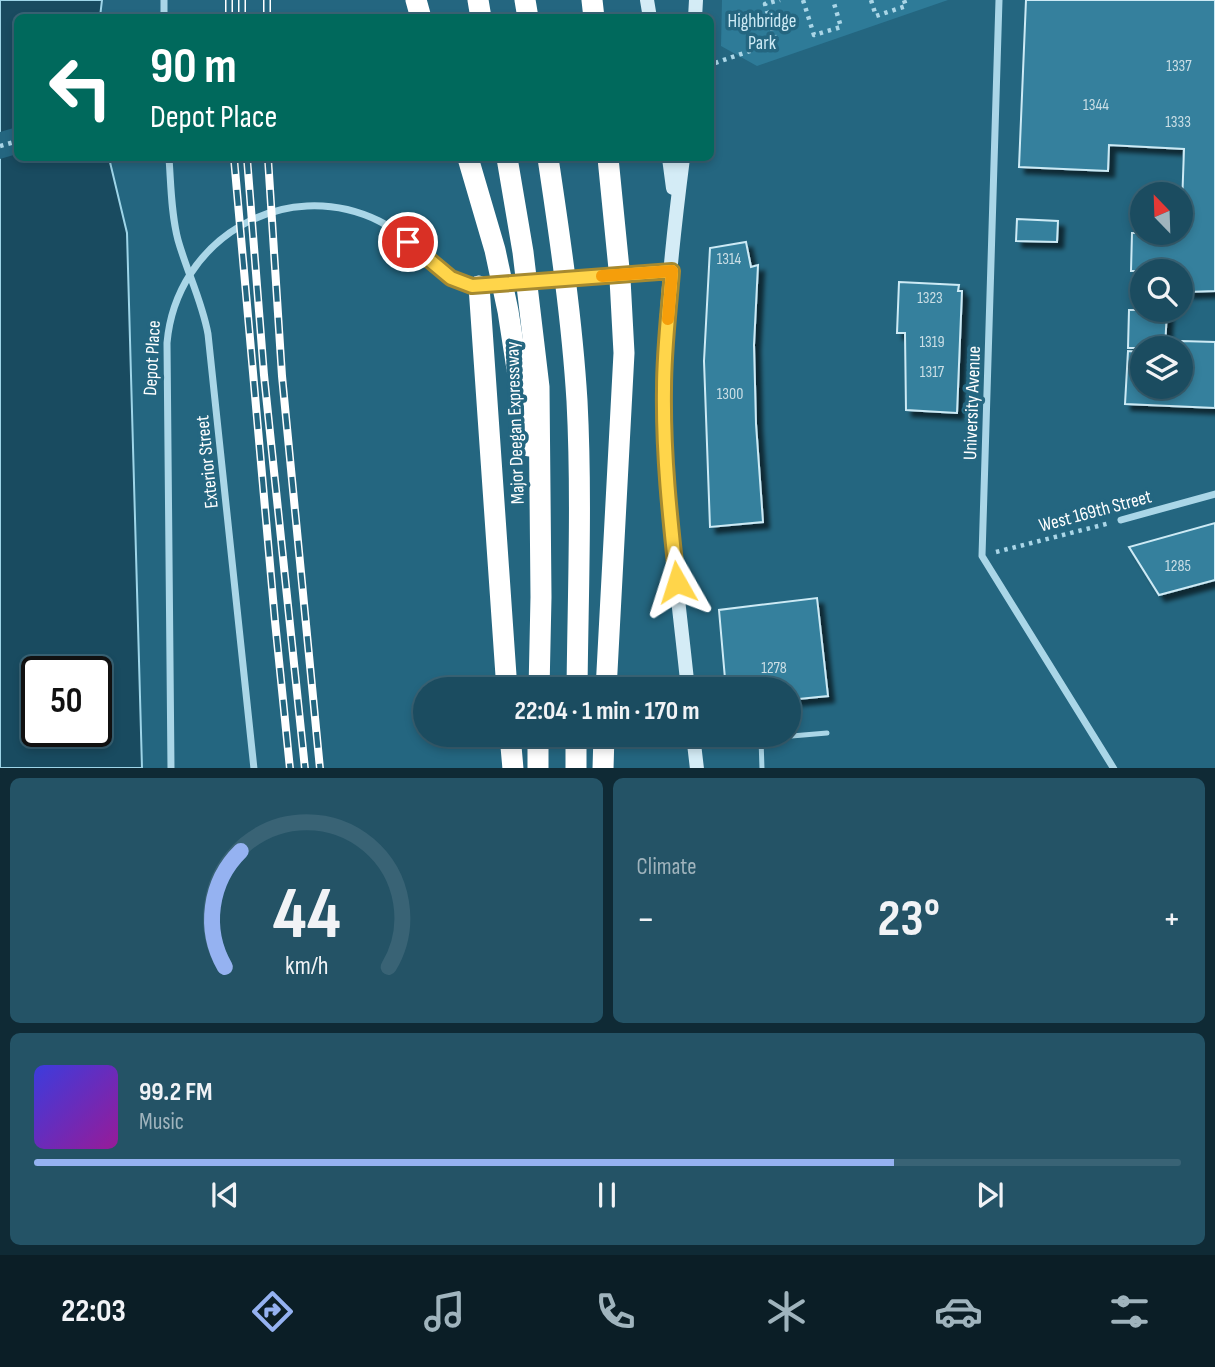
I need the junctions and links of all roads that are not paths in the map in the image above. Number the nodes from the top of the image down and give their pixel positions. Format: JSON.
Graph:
{"nodes":[{"id":1,"x":999,"y":0,"type":"edge"},
{"id":2,"x":169,"y":161,"type":"edge"},
{"id":3,"x":469,"y":161,"type":"edge"},
{"id":4,"x":508,"y":161,"type":"edge"},
{"id":5,"x":548,"y":161,"type":"edge"},
{"id":6,"x":608,"y":161,"type":"edge"},
{"id":7,"x":669,"y":161,"type":"edge"},
{"id":8,"x":683,"y":161,"type":"edge"},
{"id":9,"x":675,"y":218,"type":"junction"},
{"id":10,"x":672,"y":271,"type":"junction"},
{"id":11,"x":479,"y":286,"type":"junction"},
{"id":12,"x":1215,"y":494,"type":"edge"},
{"id":13,"x":540,"y":512,"type":"junction"},
{"id":14,"x":1121,"y":520,"type":"road end"},
{"id":15,"x":506,"y":677,"type":"edge"},
{"id":16,"x":539,"y":677,"type":"edge"},
{"id":17,"x":577,"y":677,"type":"edge"},
{"id":18,"x":607,"y":677,"type":"edge"},
{"id":19,"x":687,"y":677,"type":"edge"},
{"id":20,"x":827,"y":733,"type":"dead end"},
{"id":21,"x":801,"y":735,"type":"edge"},
{"id":22,"x":511,"y":747,"type":"edge"},
{"id":23,"x":538,"y":747,"type":"edge"},
{"id":24,"x":576,"y":747,"type":"edge"},
{"id":25,"x":604,"y":747,"type":"edge"},
{"id":26,"x":694,"y":747,"type":"edge"},
{"id":27,"x":761,"y":747,"type":"edge"},
{"id":28,"x":170,"y":768,"type":"edge"},
{"id":29,"x":254,"y":768,"type":"edge"},
{"id":30,"x":513,"y":768,"type":"edge"},
{"id":31,"x":538,"y":768,"type":"edge"},
{"id":32,"x":576,"y":768,"type":"edge"},
{"id":33,"x":603,"y":768,"type":"edge"},
{"id":34,"x":696,"y":768,"type":"edge"},
{"id":35,"x":762,"y":768,"type":"edge"},
{"id":36,"x":1114,"y":768,"type":"edge"}],
"edges":[{"from":1,"to":36,"type":"street","name":"University Avenue"},
{"from":2,"to":29,"type":"street","name":"Exterior Street"},
{"from":3,"to":13,"type":"highway"},
{"from":4,"to":13,"type":"highway","name":"Major Deegan Expressway"},
{"from":5,"to":17,"type":"highway"},
{"from":6,"to":18,"type":"highway"},
{"from":7,"to":9,"type":"main road"},
{"from":8,"to":9,"type":"main road"},
{"from":9,"to":10,"type":"main road"},
{"from":10,"to":11,"type":"main road","name":"Depot Place"},
{"from":10,"to":19,"type":"main road"},
{"from":11,"to":15,"type":"highway"},
{"from":11,"to":28,"type":"street","name":"Depot Place"},
{"from":12,"to":14,"type":"street","name":"West 169th Street"},
{"from":13,"to":16,"type":"highway","name":"Major Deegan Expressway"},
{"from":20,"to":21,"type":"lane"},
{"from":22,"to":30,"type":"highway"},
{"from":23,"to":31,"type":"highway"},
{"from":24,"to":32,"type":"highway"},
{"from":25,"to":33,"type":"highway"},
{"from":26,"to":34,"type":"main road"},
{"from":27,"to":35,"type":"lane"}]}
